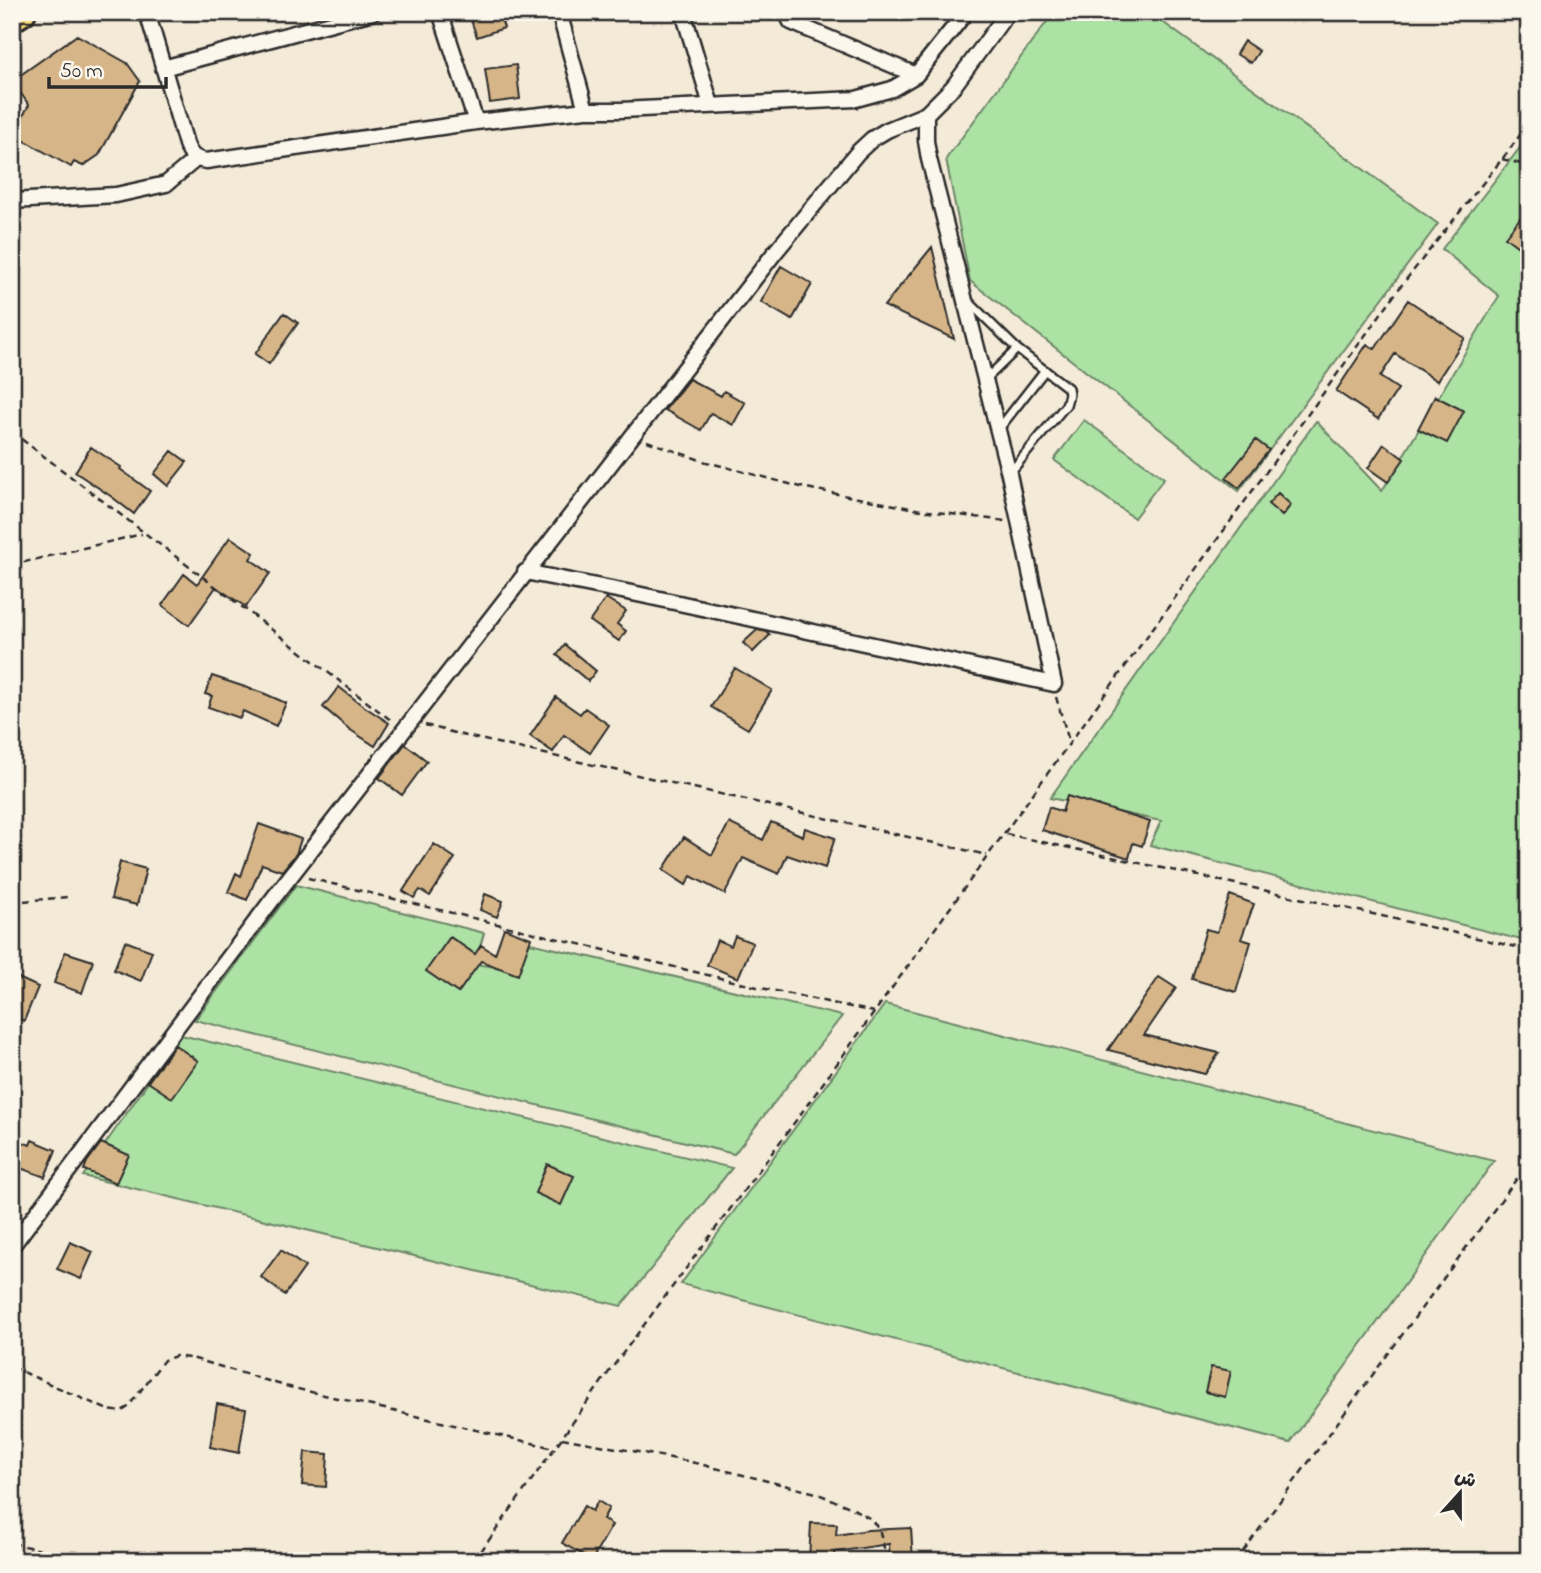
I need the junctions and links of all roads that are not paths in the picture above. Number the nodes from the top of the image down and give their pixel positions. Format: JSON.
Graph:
{"nodes":[{"id":1,"x":23,"y":12,"type":"edge"},
{"id":2,"x":147,"y":12,"type":"edge"},
{"id":3,"x":373,"y":12,"type":"edge"},
{"id":4,"x":440,"y":12,"type":"edge"},
{"id":5,"x":559,"y":12,"type":"edge"},
{"id":6,"x":683,"y":12,"type":"edge"},
{"id":7,"x":786,"y":12,"type":"edge"},
{"id":8,"x":966,"y":12,"type":"edge"},
{"id":9,"x":1004,"y":13,"type":"edge"},
{"id":10,"x":12,"y":19,"type":"edge"},
{"id":11,"x":163,"y":68,"type":"junction"},
{"id":12,"x":916,"y":75,"type":"junction"},
{"id":13,"x":711,"y":105,"type":"junction"},
{"id":14,"x":586,"y":110,"type":"junction"},
{"id":15,"x":926,"y":114,"type":"junction"},
{"id":16,"x":476,"y":122,"type":"junction"},
{"id":17,"x":196,"y":159,"type":"junction"},
{"id":18,"x":12,"y":201,"type":"edge"},
{"id":19,"x":965,"y":298,"type":"junction"},
{"id":20,"x":1017,"y":349,"type":"junction"},
{"id":21,"x":1045,"y":370,"type":"junction"},
{"id":22,"x":985,"y":381,"type":"junction"},
{"id":23,"x":997,"y":431,"type":"junction"},
{"id":24,"x":1009,"y":474,"type":"junction"},
{"id":25,"x":525,"y":572,"type":"junction"},
{"id":26,"x":12,"y":1246,"type":"edge"}],
"edges":[{"from":1,"to":10,"type":"highway"},
{"from":2,"to":11,"type":"street"},
{"from":3,"to":11,"type":"street"},
{"from":4,"to":16,"type":"street"},
{"from":5,"to":14,"type":"street"},
{"from":6,"to":13,"type":"street"},
{"from":7,"to":12,"type":"street"},
{"from":8,"to":12,"type":"street"},
{"from":9,"to":15,"type":"street"},
{"from":11,"to":17,"type":"street"},
{"from":12,"to":13,"type":"street"},
{"from":13,"to":14,"type":"street"},
{"from":14,"to":16,"type":"street"},
{"from":15,"to":19,"type":"street"},
{"from":15,"to":25,"type":"street"},
{"from":16,"to":17,"type":"street"},
{"from":17,"to":18,"type":"street"},
{"from":19,"to":20,"type":"lane"},
{"from":19,"to":22,"type":"street"},
{"from":20,"to":21,"type":"lane"},
{"from":20,"to":22,"type":"lane"},
{"from":21,"to":23,"type":"lane"},
{"from":21,"to":24,"type":"lane"},
{"from":22,"to":23,"type":"street"},
{"from":23,"to":24,"type":"street"},
{"from":24,"to":25,"type":"street"},
{"from":25,"to":26,"type":"street"}]}
